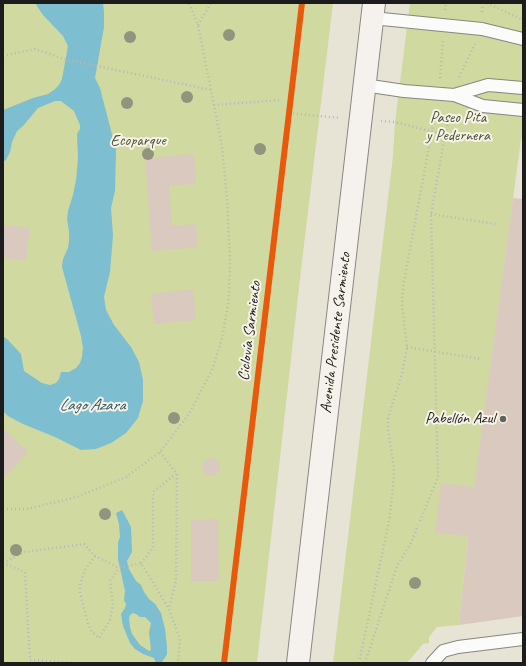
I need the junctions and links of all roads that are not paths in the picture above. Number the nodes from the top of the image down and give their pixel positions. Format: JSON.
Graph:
{"nodes":[{"id":1,"x":373,"y":10,"type":"edge"},
{"id":2,"x":523,"y":39,"type":"edge"},
{"id":3,"x":364,"y":86,"type":"junction"},
{"id":4,"x":523,"y":88,"type":"edge"},
{"id":5,"x":454,"y":95,"type":"junction"},
{"id":6,"x":523,"y":110,"type":"edge"},
{"id":7,"x":523,"y":639,"type":"edge"},
{"id":8,"x":298,"y":663,"type":"edge"},
{"id":9,"x":432,"y":663,"type":"edge"}],
"edges":[{"from":1,"to":2,"type":"lane"},
{"from":1,"to":3,"type":"main road","name":"Avenida Presidente Sarmiento"},
{"from":3,"to":5,"type":"lane"},
{"from":3,"to":8,"type":"main road","name":"Avenida Presidente Sarmiento"},
{"from":4,"to":5,"type":"lane"},
{"from":5,"to":6,"type":"lane"},
{"from":7,"to":9,"type":"lane"}]}
